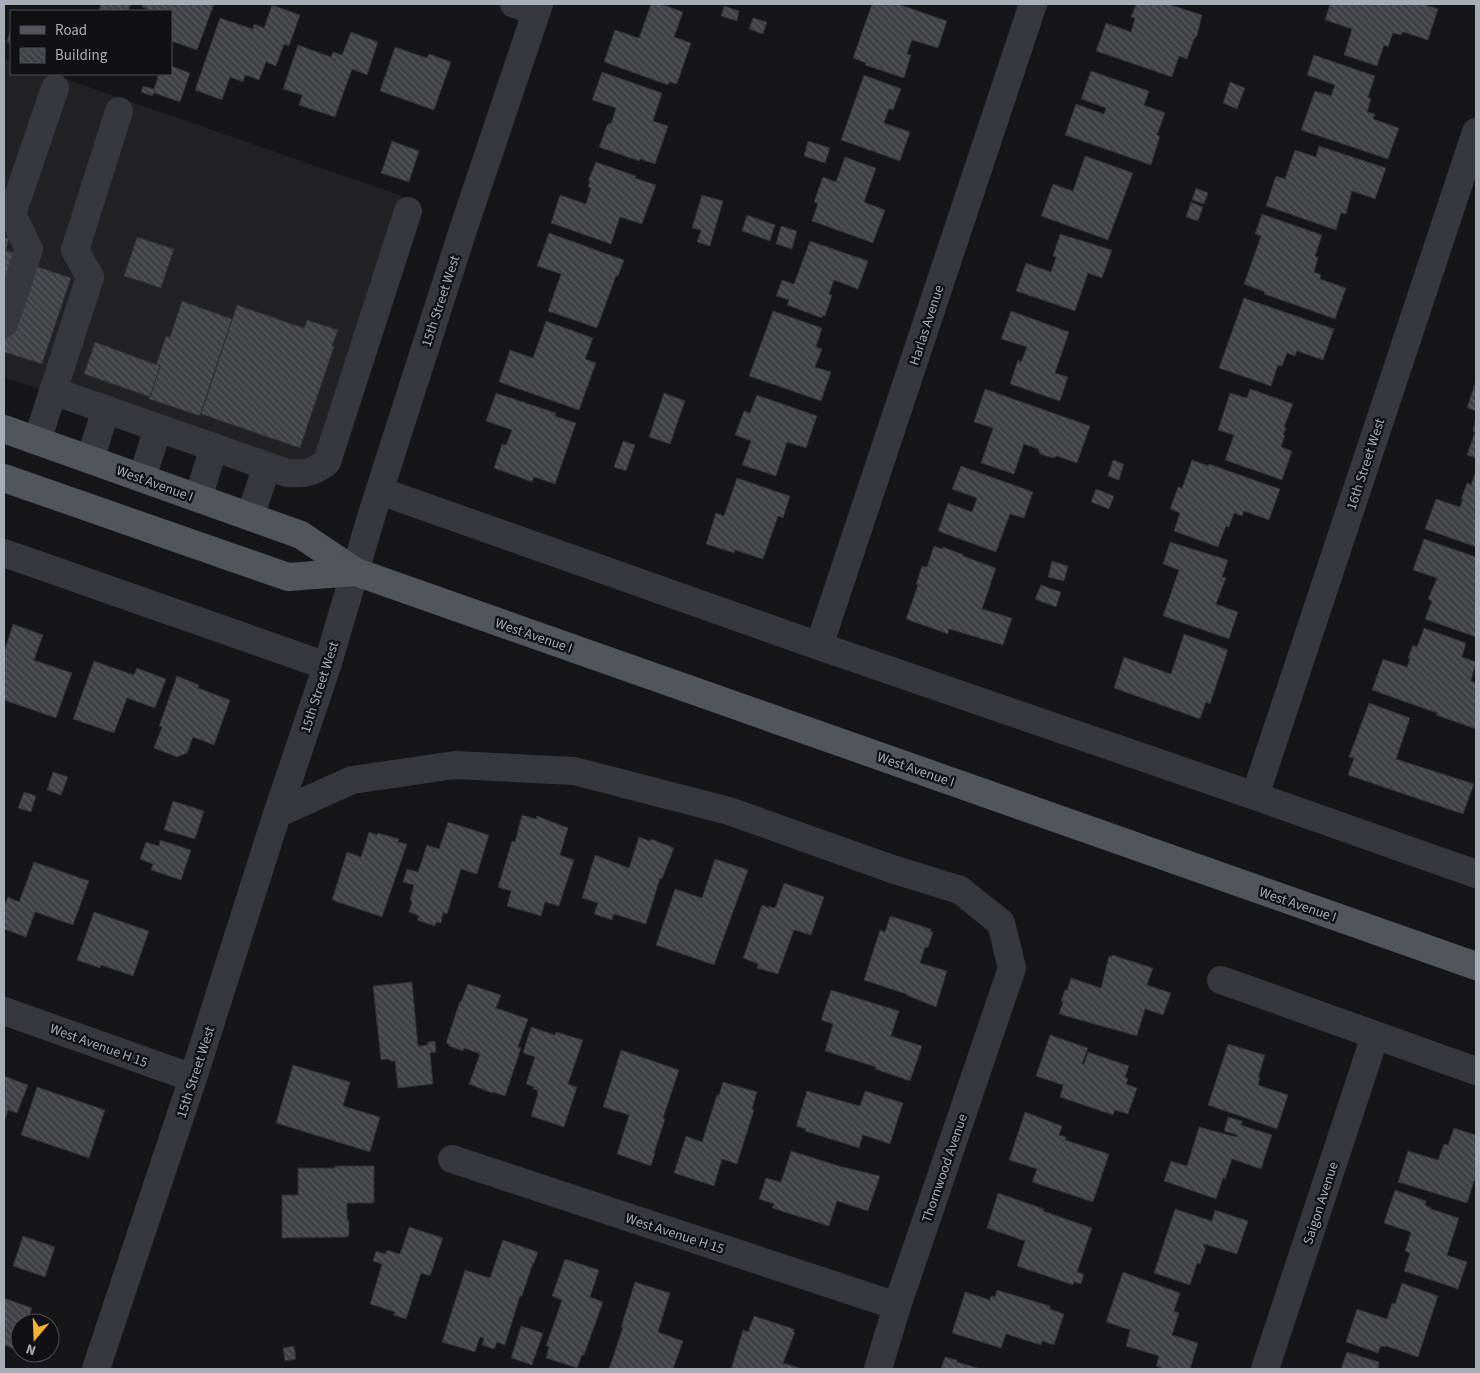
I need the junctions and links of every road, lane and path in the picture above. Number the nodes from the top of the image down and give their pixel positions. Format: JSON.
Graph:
{"nodes":[{"id":1,"x":1033,"y":4,"type":"edge"},
{"id":2,"x":530,"y":6,"type":"edge"},
{"id":3,"x":55,"y":88,"type":"dead end"},
{"id":4,"x":119,"y":111,"type":"dead end"},
{"id":5,"x":1476,"y":132,"type":"edge"},
{"id":6,"x":408,"y":211,"type":"dead end"},
{"id":7,"x":4,"y":324,"type":"edge"},
{"id":8,"x":53,"y":391,"type":"junction"},
{"id":9,"x":106,"y":409,"type":"junction"},
{"id":10,"x":158,"y":428,"type":"junction"},
{"id":11,"x":4,"y":430,"type":"edge"},
{"id":12,"x":37,"y":441,"type":"junction"},
{"id":13,"x":214,"y":447,"type":"junction"},
{"id":14,"x":90,"y":460,"type":"junction"},
{"id":15,"x":267,"y":466,"type":"junction"},
{"id":16,"x":4,"y":478,"type":"edge"},
{"id":17,"x":142,"y":478,"type":"junction"},
{"id":18,"x":380,"y":491,"type":"junction"},
{"id":19,"x":198,"y":498,"type":"junction"},
{"id":20,"x":250,"y":517,"type":"junction"},
{"id":21,"x":4,"y":553,"type":"edge"},
{"id":22,"x":356,"y":572,"type":"junction"},
{"id":23,"x":819,"y":646,"type":"junction"},
{"id":24,"x":327,"y":666,"type":"junction"},
{"id":25,"x":1255,"y":796,"type":"junction"},
{"id":26,"x":277,"y":814,"type":"junction"},
{"id":27,"x":1476,"y":874,"type":"edge"},
{"id":28,"x":1476,"y":966,"type":"edge"},
{"id":29,"x":1221,"y":980,"type":"dead end"},
{"id":30,"x":4,"y":1011,"type":"edge"},
{"id":31,"x":1375,"y":1036,"type":"junction"},
{"id":32,"x":1476,"y":1071,"type":"edge"},
{"id":33,"x":193,"y":1078,"type":"junction"},
{"id":34,"x":452,"y":1159,"type":"dead end"},
{"id":35,"x":897,"y":1306,"type":"junction"},
{"id":36,"x":96,"y":1369,"type":"edge"},
{"id":37,"x":878,"y":1369,"type":"edge"},
{"id":38,"x":1265,"y":1369,"type":"edge"}],
"edges":[{"from":1,"to":23,"type":"street","name":"Harlas Avenue"},
{"from":2,"to":18,"type":"street","name":"15th Street West"},
{"from":3,"to":7,"type":"street"},
{"from":4,"to":8,"type":"street"},
{"from":5,"to":25,"type":"street","name":"16th Street West"},
{"from":6,"to":15,"type":"street"},
{"from":8,"to":9,"type":"street"},
{"from":8,"to":12,"type":"street"},
{"from":9,"to":10,"type":"street"},
{"from":9,"to":14,"type":"street"},
{"from":10,"to":13,"type":"street"},
{"from":10,"to":17,"type":"street"},
{"from":11,"to":12,"type":"main road","name":"West Avenue I"},
{"from":12,"to":14,"type":"main road","name":"West Avenue I"},
{"from":13,"to":15,"type":"street"},
{"from":13,"to":19,"type":"street"},
{"from":14,"to":17,"type":"main road","name":"West Avenue I"},
{"from":15,"to":20,"type":"street"},
{"from":16,"to":22,"type":"main road","name":"West Avenue I"},
{"from":17,"to":19,"type":"main road","name":"West Avenue I"},
{"from":18,"to":22,"type":"street","name":"15th Street West"},
{"from":18,"to":23,"type":"street"},
{"from":19,"to":20,"type":"main road","name":"West Avenue I"},
{"from":20,"to":22,"type":"main road","name":"West Avenue I"},
{"from":21,"to":24,"type":"street"},
{"from":22,"to":24,"type":"street","name":"15th Street West"},
{"from":22,"to":28,"type":"main road","name":"West Avenue I"},
{"from":23,"to":25,"type":"street"},
{"from":24,"to":26,"type":"street","name":"15th Street West"},
{"from":25,"to":27,"type":"street"},
{"from":26,"to":33,"type":"street","name":"15th Street West"},
{"from":26,"to":35,"type":"street","name":"Thornwood Avenue"},
{"from":29,"to":31,"type":"street"},
{"from":30,"to":33,"type":"street","name":"West Avenue H 15"},
{"from":31,"to":32,"type":"street"},
{"from":31,"to":38,"type":"street","name":"Saigon Avenue"},
{"from":33,"to":36,"type":"street","name":"15th Street West"},
{"from":34,"to":35,"type":"street","name":"West Avenue H 15"},
{"from":35,"to":37,"type":"street","name":"Thornwood Avenue"}]}
